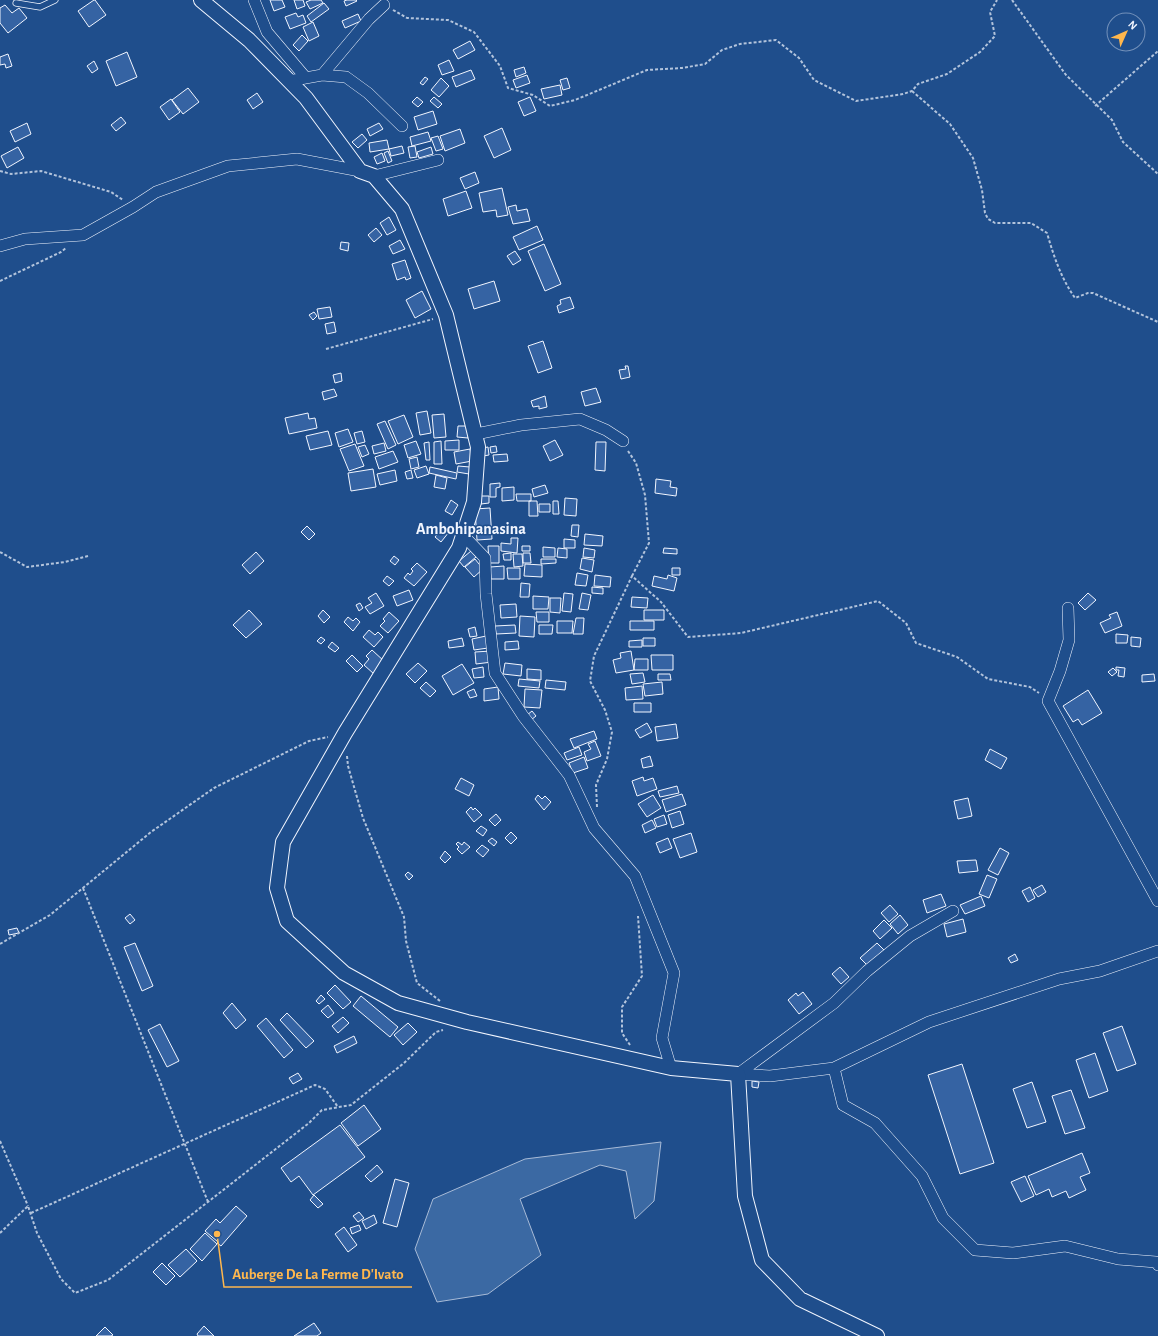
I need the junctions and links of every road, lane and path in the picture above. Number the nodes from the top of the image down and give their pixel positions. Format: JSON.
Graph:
{"nodes":[{"id":1,"x":55,"y":0,"type":"edge"},
{"id":2,"x":201,"y":0,"type":"edge"},
{"id":3,"x":254,"y":0,"type":"edge"},
{"id":4,"x":997,"y":0,"type":"edge"},
{"id":5,"x":1012,"y":0,"type":"edge"},
{"id":6,"x":16,"y":3,"type":"dead end"},
{"id":7,"x":384,"y":5,"type":"joint"},
{"id":8,"x":1158,"y":51,"type":"edge"},
{"id":9,"x":322,"y":75,"type":"junction"},
{"id":10,"x":306,"y":78,"type":"junction"},
{"id":11,"x":289,"y":81,"type":"junction"},
{"id":12,"x":912,"y":91,"type":"junction"},
{"id":13,"x":1096,"y":106,"type":"junction"},
{"id":14,"x":402,"y":126,"type":"dead end"},
{"id":15,"x":438,"y":160,"type":"dead end"},
{"id":16,"x":0,"y":171,"type":"edge"},
{"id":17,"x":360,"y":171,"type":"junction"},
{"id":18,"x":1158,"y":174,"type":"edge"},
{"id":19,"x":374,"y":176,"type":"junction"},
{"id":20,"x":133,"y":207,"type":"junction"},
{"id":21,"x":83,"y":235,"type":"junction"},
{"id":22,"x":0,"y":246,"type":"edge"},
{"id":23,"x":0,"y":281,"type":"edge"},
{"id":24,"x":446,"y":315,"type":"junction"},
{"id":25,"x":1158,"y":322,"type":"edge"},
{"id":26,"x":326,"y":349,"type":"dead end"},
{"id":27,"x":476,"y":434,"type":"junction"},
{"id":28,"x":623,"y":441,"type":"joint"},
{"id":29,"x":463,"y":535,"type":"junction"},
{"id":30,"x":0,"y":552,"type":"edge"},
{"id":31,"x":88,"y":556,"type":"dead end"},
{"id":32,"x":632,"y":576,"type":"junction"},
{"id":33,"x":1068,"y":608,"type":"dead end"},
{"id":34,"x":1048,"y":701,"type":"junction"},
{"id":35,"x":345,"y":733,"type":"junction"},
{"id":36,"x":594,"y":828,"type":"junction"},
{"id":37,"x":83,"y":888,"type":"junction"},
{"id":38,"x":1158,"y":901,"type":"edge"},
{"id":39,"x":953,"y":911,"type":"dead end"},
{"id":40,"x":638,"y":916,"type":"dead end"},
{"id":41,"x":0,"y":944,"type":"edge"},
{"id":42,"x":1158,"y":951,"type":"edge"},
{"id":43,"x":442,"y":1003,"type":"dead end"},
{"id":44,"x":436,"y":1032,"type":"dead end"},
{"id":45,"x":640,"y":1061,"type":"junction"},
{"id":46,"x":671,"y":1068,"type":"junction"},
{"id":47,"x":834,"y":1068,"type":"junction"},
{"id":48,"x":738,"y":1074,"type":"junction"},
{"id":49,"x":338,"y":1107,"type":"junction"},
{"id":50,"x":0,"y":1141,"type":"edge"},
{"id":51,"x":185,"y":1144,"type":"junction"},
{"id":52,"x":208,"y":1202,"type":"junction"},
{"id":53,"x":28,"y":1206,"type":"junction"},
{"id":54,"x":31,"y":1213,"type":"junction"},
{"id":55,"x":0,"y":1233,"type":"edge"},
{"id":56,"x":1158,"y":1265,"type":"edge"},
{"id":57,"x":877,"y":1336,"type":"edge"}],
"edges":[{"from":1,"to":6,"type":"lane"},
{"from":2,"to":11,"type":"street"},
{"from":3,"to":10,"type":"street"},
{"from":4,"to":12,"type":"path"},
{"from":5,"to":13,"type":"path"},
{"from":7,"to":9,"type":"street"},
{"from":7,"to":12,"type":"path"},
{"from":8,"to":13,"type":"path"},
{"from":9,"to":10,"type":"street"},
{"from":9,"to":14,"type":"street"},
{"from":10,"to":11,"type":"street"},
{"from":11,"to":17,"type":"street"},
{"from":12,"to":25,"type":"path"},
{"from":13,"to":18,"type":"path"},
{"from":15,"to":19,"type":"street"},
{"from":16,"to":20,"type":"path"},
{"from":17,"to":19,"type":"street"},
{"from":17,"to":20,"type":"street"},
{"from":19,"to":24,"type":"street"},
{"from":20,"to":21,"type":"street"},
{"from":21,"to":22,"type":"street"},
{"from":21,"to":23,"type":"path"},
{"from":24,"to":26,"type":"path"},
{"from":24,"to":27,"type":"street"},
{"from":27,"to":28,"type":"street"},
{"from":27,"to":29,"type":"street"},
{"from":28,"to":32,"type":"path"},
{"from":29,"to":35,"type":"street"},
{"from":29,"to":36,"type":"street"},
{"from":30,"to":31,"type":"path"},
{"from":32,"to":34,"type":"path"},
{"from":32,"to":36,"type":"path"},
{"from":33,"to":34,"type":"street"},
{"from":34,"to":38,"type":"street"},
{"from":35,"to":37,"type":"path"},
{"from":35,"to":43,"type":"path"},
{"from":35,"to":45,"type":"street"},
{"from":36,"to":46,"type":"street"},
{"from":37,"to":41,"type":"path"},
{"from":37,"to":51,"type":"path"},
{"from":39,"to":48,"type":"street"},
{"from":40,"to":45,"type":"path"},
{"from":42,"to":47,"type":"street"},
{"from":44,"to":49,"type":"path"},
{"from":45,"to":46,"type":"street"},
{"from":46,"to":48,"type":"street"},
{"from":47,"to":48,"type":"street"},
{"from":47,"to":56,"type":"street"},
{"from":48,"to":57,"type":"street"},
{"from":49,"to":51,"type":"path"},
{"from":49,"to":52,"type":"path"},
{"from":50,"to":53,"type":"path"},
{"from":51,"to":52,"type":"path"},
{"from":51,"to":54,"type":"path"},
{"from":52,"to":54,"type":"path"},
{"from":53,"to":54,"type":"path"},
{"from":53,"to":55,"type":"path"}]}
